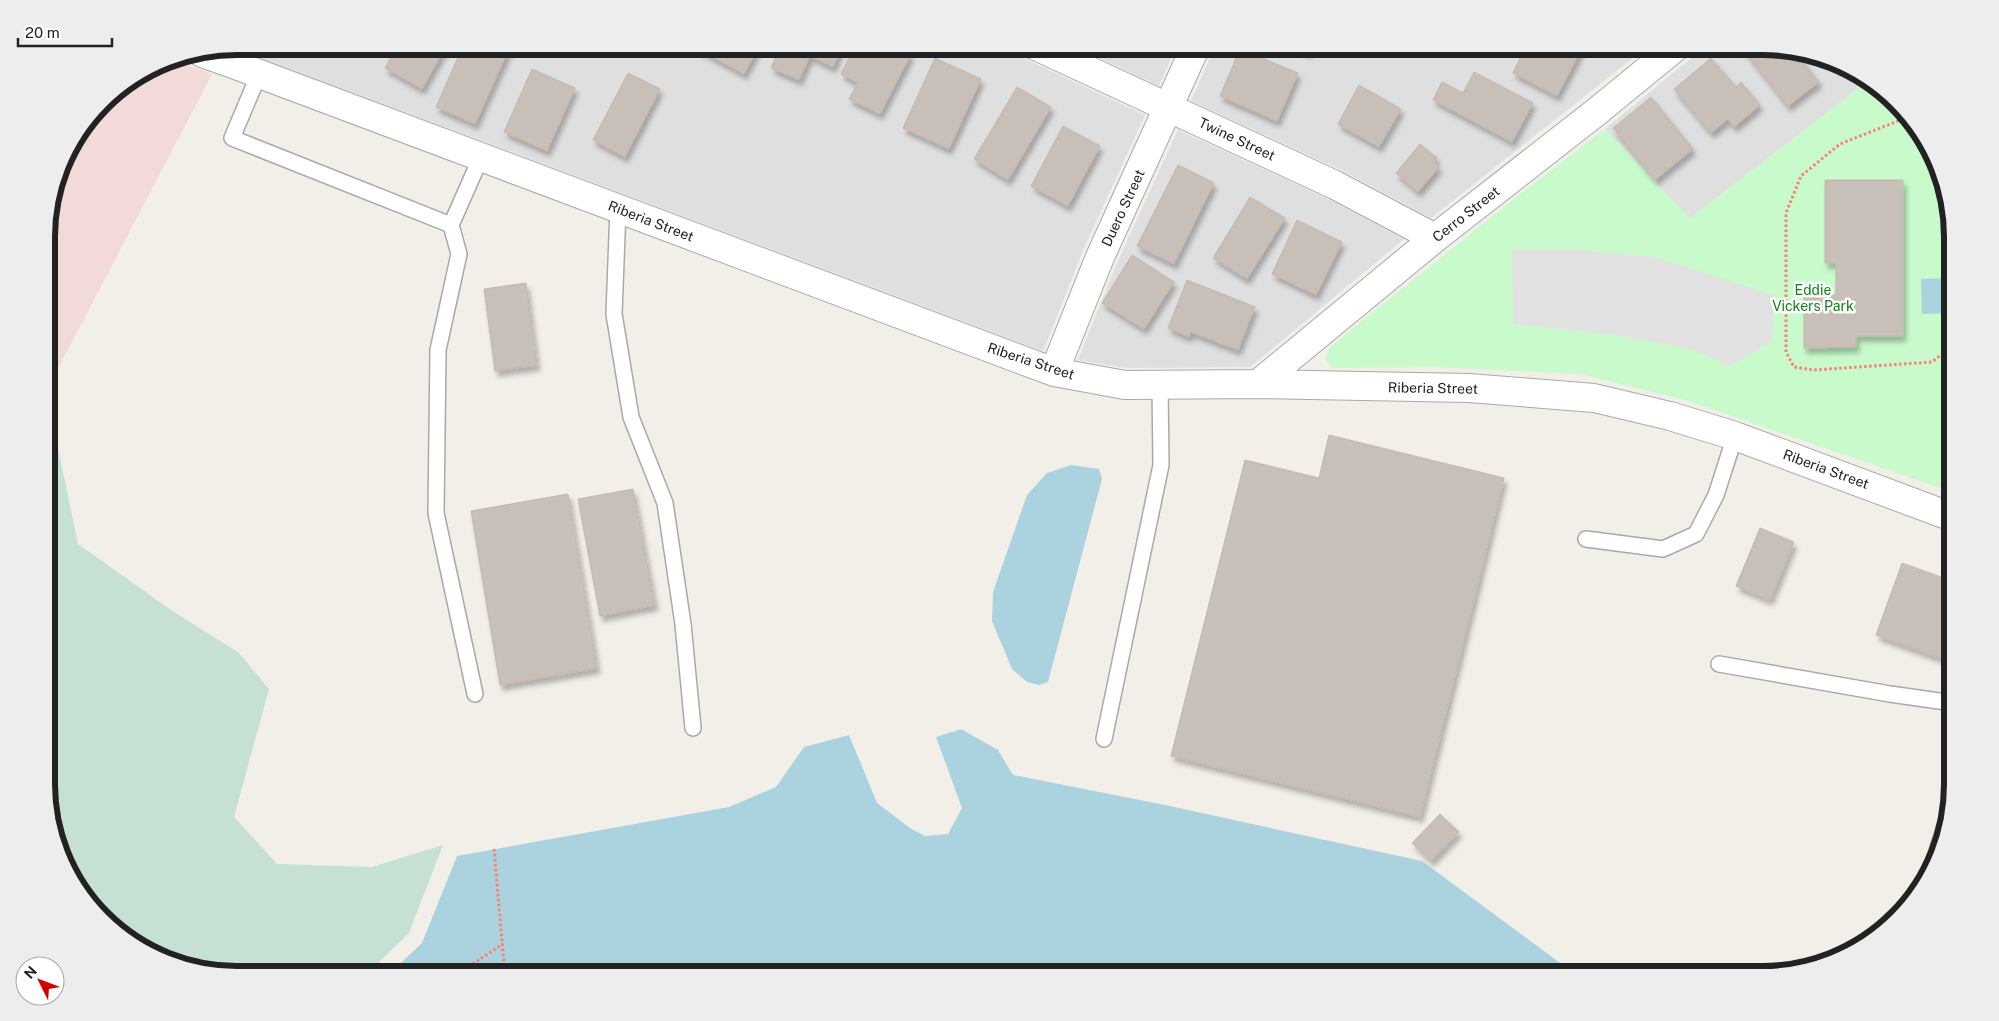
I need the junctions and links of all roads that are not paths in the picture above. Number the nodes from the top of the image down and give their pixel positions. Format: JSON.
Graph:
{"nodes":[{"id":1,"x":1055,"y":55,"type":"edge"},
{"id":2,"x":1192,"y":55,"type":"edge"},
{"id":3,"x":1666,"y":55,"type":"edge"},
{"id":4,"x":222,"y":56,"type":"edge"},
{"id":5,"x":259,"y":74,"type":"junction"},
{"id":6,"x":1169,"y":108,"type":"junction"},
{"id":7,"x":480,"y":157,"type":"junction"},
{"id":8,"x":618,"y":209,"type":"junction"},
{"id":9,"x":451,"y":225,"type":"junction"},
{"id":10,"x":1435,"y":238,"type":"junction"},
{"id":11,"x":1054,"y":372,"type":"junction"},
{"id":12,"x":1258,"y":384,"type":"junction"},
{"id":13,"x":1160,"y":385,"type":"junction"},
{"id":14,"x":1735,"y":436,"type":"junction"},
{"id":15,"x":1944,"y":514,"type":"edge"},
{"id":16,"x":1586,"y":539,"type":"dead end"},
{"id":17,"x":1719,"y":664,"type":"dead end"},
{"id":18,"x":475,"y":694,"type":"dead end"},
{"id":19,"x":1944,"y":702,"type":"edge"},
{"id":20,"x":693,"y":728,"type":"dead end"},
{"id":21,"x":1104,"y":739,"type":"dead end"}],
"edges":[{"from":1,"to":6,"type":"street","name":"Twine Street"},
{"from":2,"to":6,"type":"street","name":"Duero Street"},
{"from":3,"to":10,"type":"street","name":"Cerro Street"},
{"from":4,"to":5,"type":"street","name":"Riberia Street"},
{"from":5,"to":7,"type":"street","name":"Riberia Street"},
{"from":5,"to":9,"type":"lane"},
{"from":6,"to":10,"type":"street","name":"Twine Street"},
{"from":6,"to":11,"type":"street","name":"Duero Street"},
{"from":7,"to":8,"type":"street","name":"Riberia Street"},
{"from":7,"to":9,"type":"lane"},
{"from":8,"to":11,"type":"street","name":"Riberia Street"},
{"from":8,"to":20,"type":"lane"},
{"from":9,"to":18,"type":"lane"},
{"from":10,"to":12,"type":"street","name":"Cerro Street"},
{"from":11,"to":13,"type":"street","name":"Riberia Street"},
{"from":12,"to":13,"type":"street","name":"Riberia Street"},
{"from":12,"to":14,"type":"street","name":"Riberia Street"},
{"from":13,"to":21,"type":"lane"},
{"from":14,"to":15,"type":"street","name":"Riberia Street"},
{"from":14,"to":16,"type":"lane"},
{"from":17,"to":19,"type":"lane"}]}
